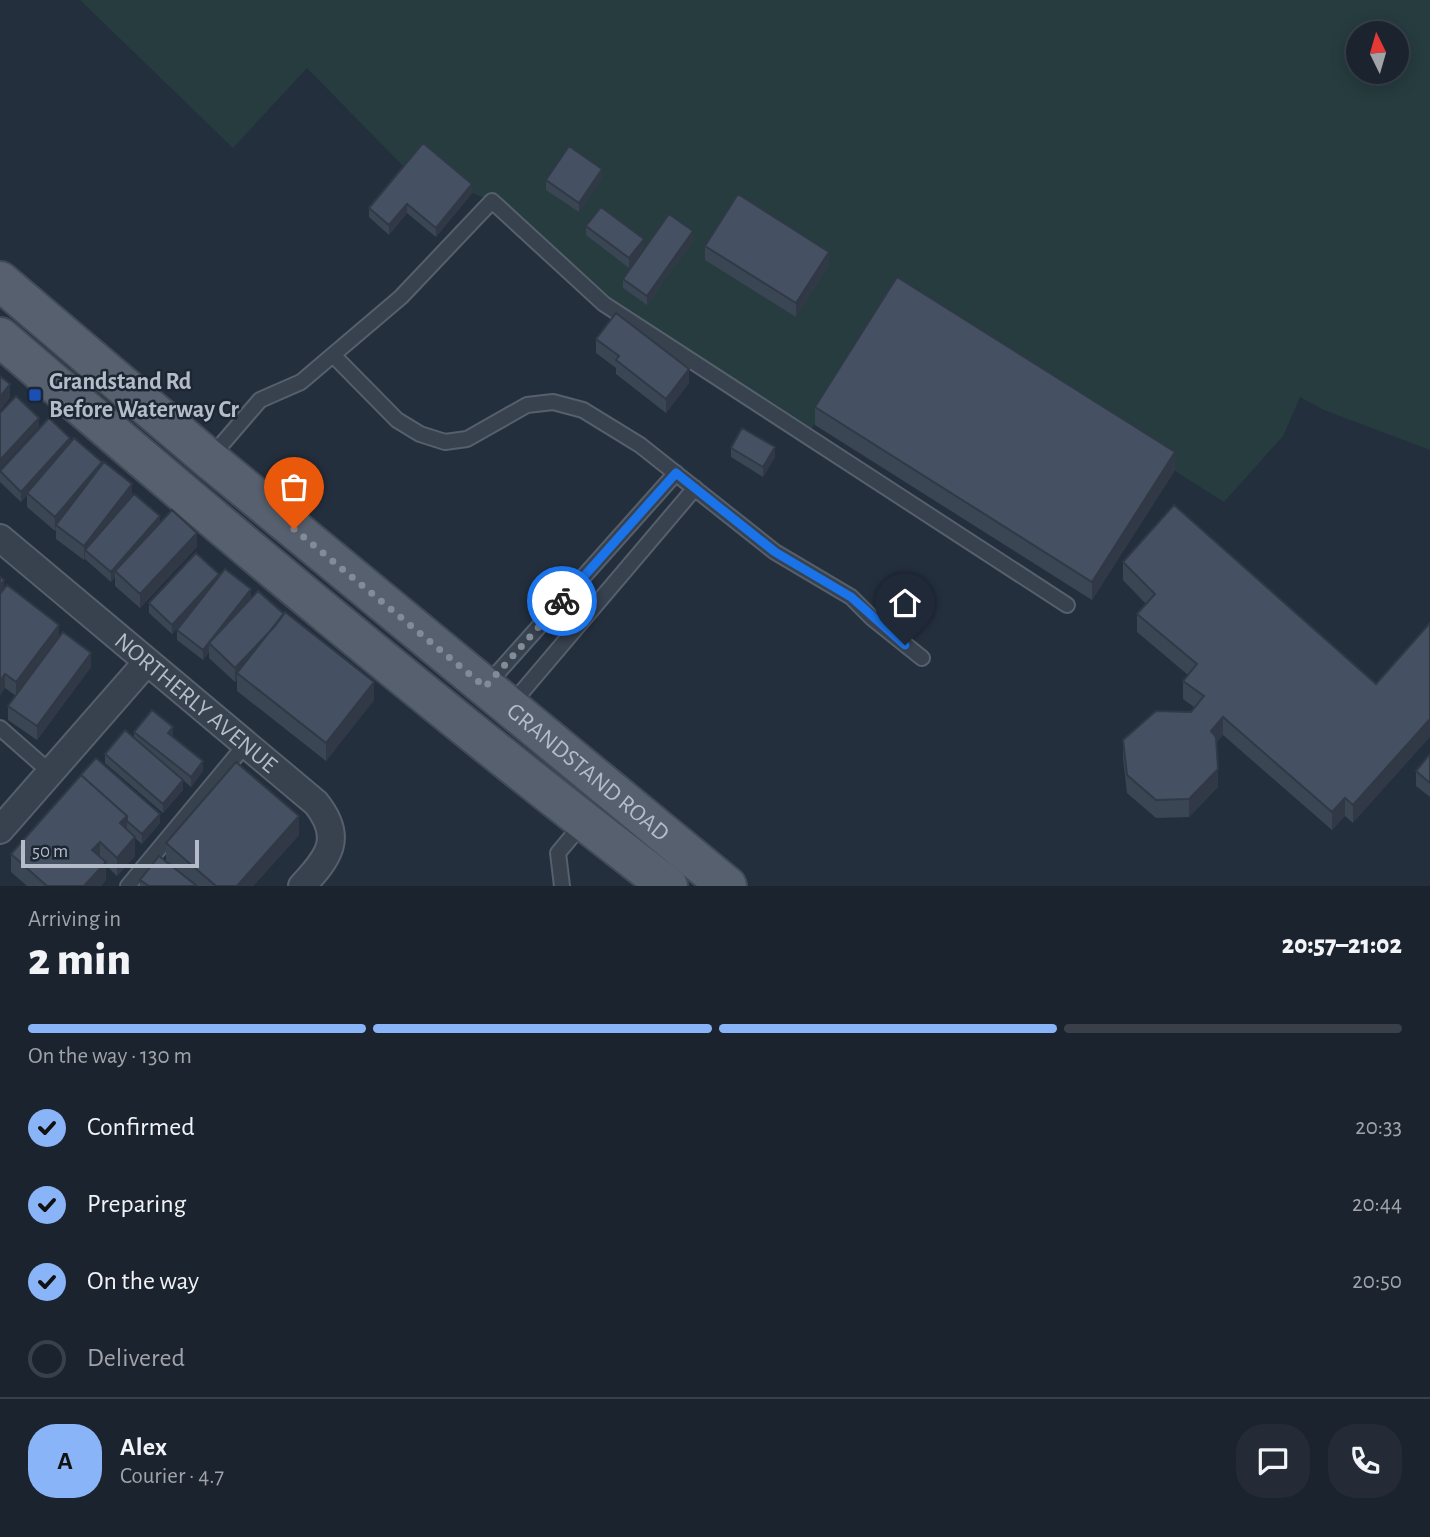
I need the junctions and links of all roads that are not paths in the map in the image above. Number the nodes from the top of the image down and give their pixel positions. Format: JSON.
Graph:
{"nodes":[{"id":1,"x":0,"y":281,"type":"edge"},
{"id":2,"x":0,"y":337,"type":"edge"},
{"id":3,"x":333,"y":355,"type":"junction"},
{"id":4,"x":209,"y":459,"type":"junction"},
{"id":5,"x":676,"y":473,"type":"junction"},
{"id":6,"x":695,"y":488,"type":"junction"},
{"id":7,"x":0,"y":538,"type":"edge"},
{"id":8,"x":1067,"y":605,"type":"dead end"},
{"id":9,"x":922,"y":658,"type":"dead end"},
{"id":10,"x":146,"y":663,"type":"junction"},
{"id":11,"x":497,"y":697,"type":"junction"},
{"id":12,"x":0,"y":728,"type":"edge"},
{"id":13,"x":246,"y":744,"type":"junction"},
{"id":14,"x":50,"y":772,"type":"junction"},
{"id":15,"x":584,"y":822,"type":"junction"},
{"id":16,"x":0,"y":830,"type":"edge"},
{"id":17,"x":128,"y":886,"type":"edge"},
{"id":18,"x":302,"y":886,"type":"edge"},
{"id":19,"x":562,"y":886,"type":"edge"},
{"id":20,"x":668,"y":886,"type":"edge"},
{"id":21,"x":727,"y":886,"type":"edge"}],
"edges":[{"from":1,"to":4,"type":"main road","name":"GRANDSTAND ROAD"},
{"from":2,"to":15,"type":"main road","name":"GRANDSTAND ROAD"},
{"from":3,"to":4,"type":"lane"},
{"from":3,"to":5,"type":"lane"},
{"from":3,"to":8,"type":"lane"},
{"from":4,"to":11,"type":"main road","name":"GRANDSTAND ROAD"},
{"from":5,"to":6,"type":"lane"},
{"from":5,"to":11,"type":"lane"},
{"from":6,"to":9,"type":"lane"},
{"from":6,"to":11,"type":"lane"},
{"from":7,"to":10,"type":"street","name":"NORTHERLY AVENUE"},
{"from":10,"to":13,"type":"street","name":"NORTHERLY AVENUE"},
{"from":10,"to":14,"type":"street"},
{"from":11,"to":21,"type":"main road","name":"GRANDSTAND ROAD"},
{"from":12,"to":14,"type":"lane"},
{"from":13,"to":17,"type":"lane"},
{"from":13,"to":18,"type":"street","name":"NORTHERLY AVENUE"},
{"from":14,"to":16,"type":"street"},
{"from":15,"to":19,"type":"lane"},
{"from":15,"to":20,"type":"main road","name":"GRANDSTAND ROAD"}]}
